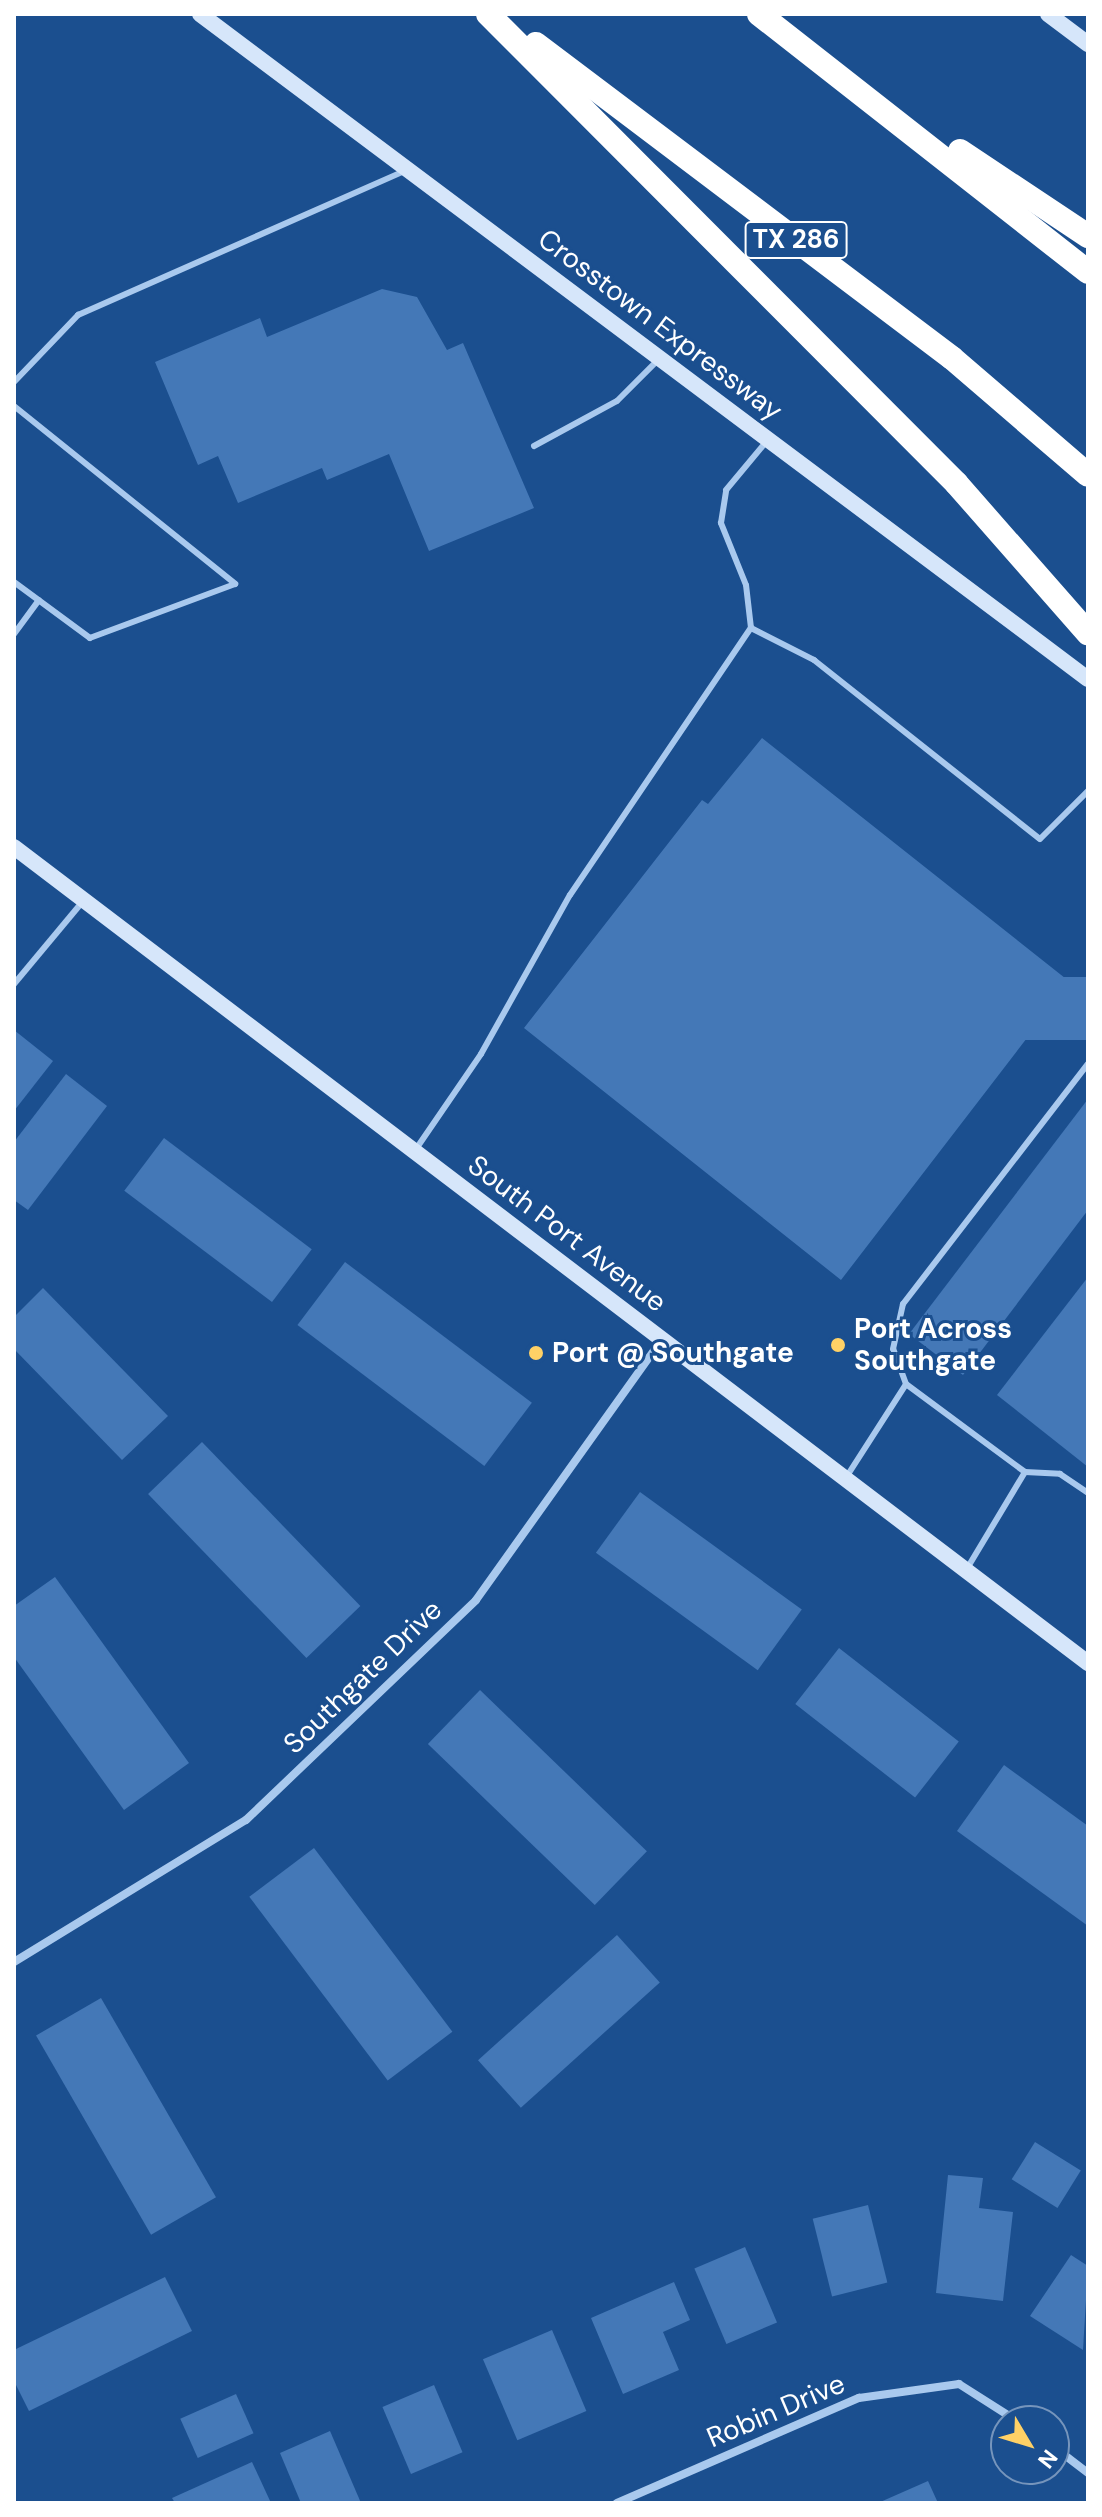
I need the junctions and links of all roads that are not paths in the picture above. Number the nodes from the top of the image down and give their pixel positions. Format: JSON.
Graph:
{"nodes":[{"id":1,"x":200,"y":14,"type":"edge"},
{"id":2,"x":488,"y":14,"type":"edge"},
{"id":3,"x":496,"y":14,"type":"edge"},
{"id":4,"x":759,"y":14,"type":"edge"},
{"id":5,"x":1048,"y":14,"type":"edge"},
{"id":6,"x":1063,"y":14,"type":"edge"},
{"id":7,"x":1071,"y":30,"type":"junction"},
{"id":8,"x":1088,"y":44,"type":"edge"},
{"id":9,"x":840,"y":72,"type":"junction"},
{"id":10,"x":406,"y":170,"type":"junction"},
{"id":11,"x":1088,"y":236,"type":"edge"},
{"id":12,"x":1088,"y":272,"type":"edge"},
{"id":13,"x":657,"y":361,"type":"junction"},
{"id":14,"x":14,"y":382,"type":"edge"},
{"id":15,"x":14,"y":406,"type":"edge"},
{"id":16,"x":766,"y":442,"type":"junction"},
{"id":17,"x":534,"y":446,"type":"dead end"},
{"id":18,"x":1088,"y":475,"type":"edge"},
{"id":19,"x":14,"y":582,"type":"edge"},
{"id":20,"x":39,"y":600,"type":"junction"},
{"id":21,"x":751,"y":628,"type":"junction"},
{"id":22,"x":1088,"y":633,"type":"edge"},
{"id":23,"x":14,"y":634,"type":"edge"},
{"id":24,"x":1088,"y":679,"type":"edge"},
{"id":25,"x":1088,"y":791,"type":"edge"},
{"id":26,"x":14,"y":847,"type":"edge"},
{"id":27,"x":84,"y":900,"type":"junction"},
{"id":28,"x":14,"y":984,"type":"edge"},
{"id":29,"x":1088,"y":1064,"type":"edge"},
{"id":30,"x":414,"y":1152,"type":"junction"},
{"id":31,"x":662,"y":1339,"type":"junction"},
{"id":32,"x":906,"y":1384,"type":"junction"},
{"id":33,"x":1025,"y":1472,"type":"junction"},
{"id":34,"x":846,"y":1479,"type":"junction"},
{"id":35,"x":1088,"y":1493,"type":"edge"},
{"id":36,"x":966,"y":1570,"type":"junction"},
{"id":37,"x":1088,"y":1663,"type":"edge"},
{"id":38,"x":14,"y":1962,"type":"edge"},
{"id":39,"x":992,"y":2405,"type":"edge"},
{"id":40,"x":1070,"y":2459,"type":"edge"},
{"id":41,"x":1088,"y":2473,"type":"edge"},
{"id":42,"x":617,"y":2503,"type":"edge"}],
"edges":[{"from":1,"to":10,"type":"main road","name":"Crosstown Expressway"},
{"from":2,"to":22,"type":"highway"},
{"from":3,"to":18,"type":"highway","number":"TX 286"},
{"from":4,"to":9,"type":"highway"},
{"from":5,"to":7,"type":"main road"},
{"from":6,"to":7,"type":"main road"},
{"from":7,"to":8,"type":"main road"},
{"from":9,"to":11,"type":"highway"},
{"from":9,"to":12,"type":"highway"},
{"from":10,"to":13,"type":"main road","name":"Crosstown Expressway"},
{"from":10,"to":14,"type":"lane"},
{"from":13,"to":16,"type":"main road","name":"Crosstown Expressway"},
{"from":13,"to":17,"type":"lane"},
{"from":15,"to":20,"type":"lane"},
{"from":16,"to":21,"type":"lane"},
{"from":16,"to":24,"type":"main road","name":"Crosstown Expressway"},
{"from":19,"to":20,"type":"lane"},
{"from":20,"to":23,"type":"lane"},
{"from":21,"to":25,"type":"lane"},
{"from":21,"to":30,"type":"lane"},
{"from":26,"to":27,"type":"main road","name":"South Port Avenue"},
{"from":27,"to":28,"type":"lane"},
{"from":27,"to":30,"type":"main road","name":"South Port Avenue"},
{"from":29,"to":32,"type":"lane"},
{"from":30,"to":31,"type":"main road","name":"South Port Avenue"},
{"from":31,"to":34,"type":"main road","name":"South Port Avenue"},
{"from":31,"to":38,"type":"street","name":"Southgate Drive"},
{"from":32,"to":33,"type":"lane"},
{"from":32,"to":34,"type":"lane"},
{"from":33,"to":35,"type":"lane"},
{"from":33,"to":36,"type":"lane"},
{"from":34,"to":36,"type":"main road","name":"South Port Avenue"},
{"from":36,"to":37,"type":"main road","name":"South Port Avenue"},
{"from":39,"to":42,"type":"street","name":"Robin Drive"},
{"from":40,"to":41,"type":"street"}]}
